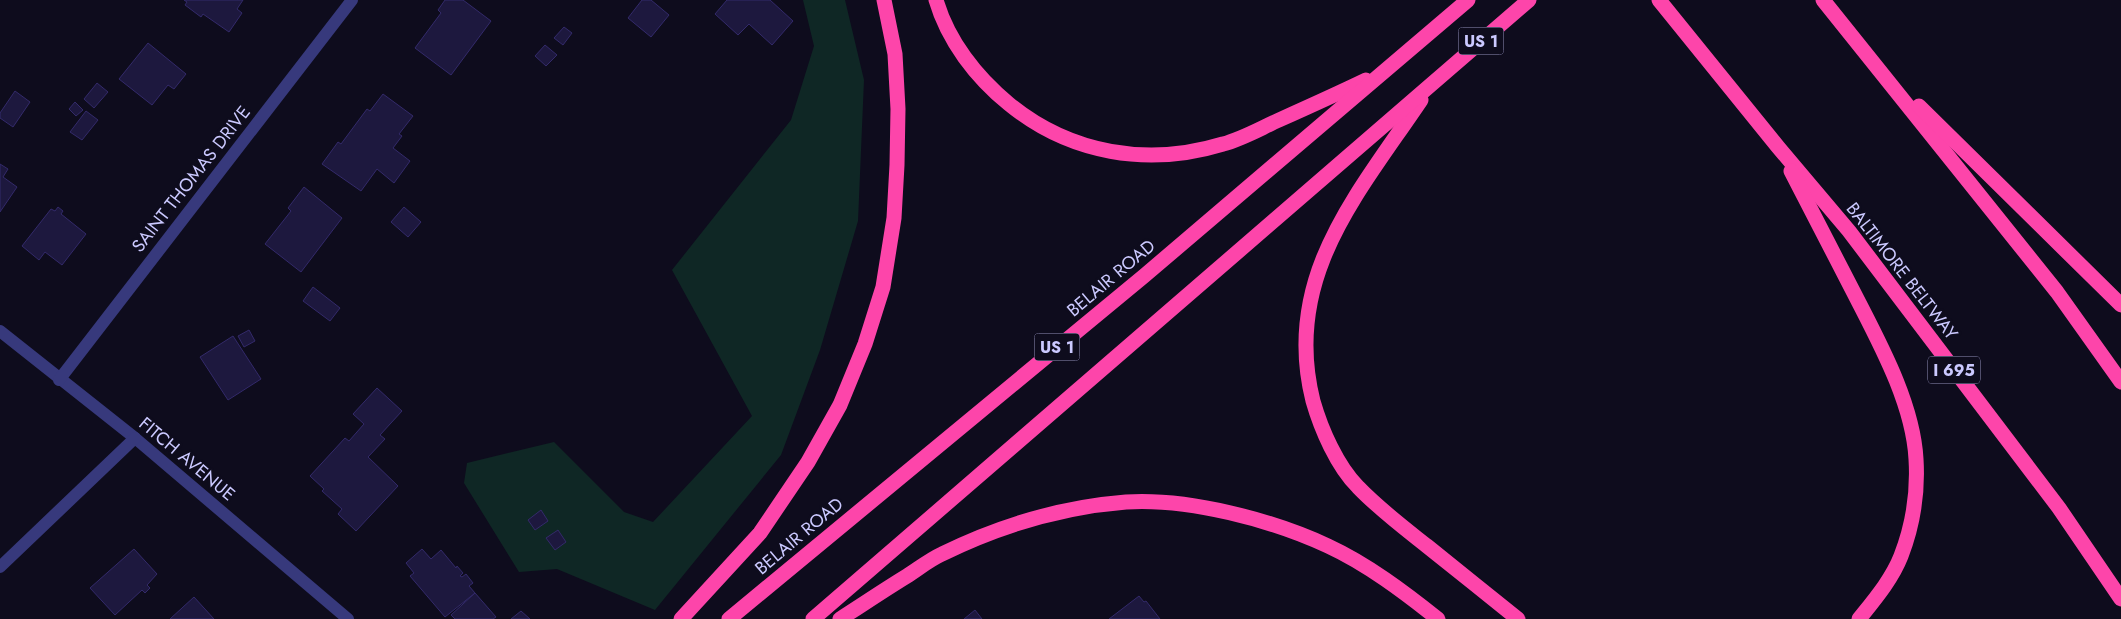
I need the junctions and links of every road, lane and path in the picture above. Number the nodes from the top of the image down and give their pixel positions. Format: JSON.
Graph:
{"nodes":[{"id":1,"x":352,"y":0,"type":"edge"},
{"id":2,"x":884,"y":0,"type":"edge"},
{"id":3,"x":936,"y":0,"type":"edge"},
{"id":4,"x":1468,"y":0,"type":"edge"},
{"id":5,"x":1530,"y":0,"type":"edge"},
{"id":6,"x":1659,"y":0,"type":"edge"},
{"id":7,"x":1823,"y":0,"type":"edge"},
{"id":8,"x":1870,"y":57,"type":"junction"},
{"id":9,"x":1383,"y":72,"type":"junction"},
{"id":10,"x":1433,"y":83,"type":"junction"},
{"id":11,"x":1778,"y":148,"type":"junction"},
{"id":12,"x":2121,"y":306,"type":"edge"},
{"id":13,"x":0,"y":331,"type":"edge"},
{"id":14,"x":59,"y":380,"type":"junction"},
{"id":15,"x":2121,"y":382,"type":"edge"},
{"id":16,"x":135,"y":438,"type":"junction"},
{"id":17,"x":0,"y":567,"type":"edge"},
{"id":18,"x":2121,"y":599,"type":"edge"},
{"id":19,"x":348,"y":619,"type":"edge"},
{"id":20,"x":681,"y":619,"type":"edge"},
{"id":21,"x":729,"y":619,"type":"edge"},
{"id":22,"x":813,"y":619,"type":"edge"},
{"id":23,"x":840,"y":619,"type":"edge"},
{"id":24,"x":1438,"y":619,"type":"edge"},
{"id":25,"x":1518,"y":619,"type":"edge"},
{"id":26,"x":1859,"y":619,"type":"edge"}],
"edges":[{"from":1,"to":14,"type":"street","name":"SAINT THOMAS DRIVE"},
{"from":2,"to":20,"type":"highway"},
{"from":3,"to":9,"type":"highway"},
{"from":4,"to":9,"type":"highway","name":"BELAIR ROAD","number":"US 1"},
{"from":5,"to":10,"type":"highway","number":"US 1"},
{"from":6,"to":11,"type":"highway","name":"BALTIMORE BELTWAY","number":"I 695"},
{"from":7,"to":8,"type":"highway"},
{"from":8,"to":12,"type":"highway"},
{"from":8,"to":15,"type":"highway"},
{"from":9,"to":21,"type":"highway","name":"BELAIR ROAD","number":"US 1"},
{"from":10,"to":22,"type":"highway","number":"US 1"},
{"from":10,"to":25,"type":"highway"},
{"from":11,"to":18,"type":"highway","name":"BALTIMORE BELTWAY","number":"I 695"},
{"from":11,"to":26,"type":"highway"},
{"from":13,"to":14,"type":"street","name":"FITCH AVENUE"},
{"from":14,"to":16,"type":"street","name":"FITCH AVENUE"},
{"from":16,"to":17,"type":"street"},
{"from":16,"to":19,"type":"street","name":"FITCH AVENUE"},
{"from":23,"to":24,"type":"highway"}]}
